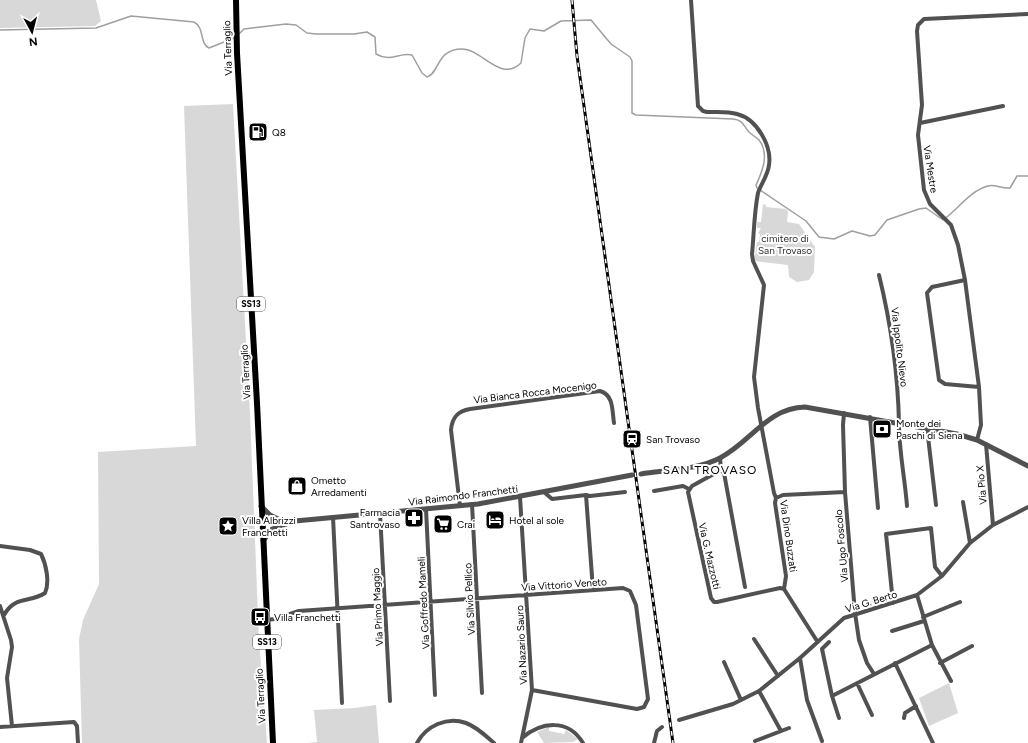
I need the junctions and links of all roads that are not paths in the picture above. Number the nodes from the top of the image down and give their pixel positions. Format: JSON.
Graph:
{"nodes":[{"id":1,"x":236,"y":0,"type":"edge"},
{"id":2,"x":691,"y":0,"type":"edge"},
{"id":3,"x":1028,"y":14,"type":"edge"},
{"id":4,"x":1003,"y":106,"type":"dead end"},
{"id":5,"x":920,"y":123,"type":"junction"},
{"id":6,"x":879,"y":275,"type":"dead end"},
{"id":7,"x":965,"y":280,"type":"junction"},
{"id":8,"x":979,"y":386,"type":"junction"},
{"id":9,"x":844,"y":413,"type":"junction"},
{"id":10,"x":870,"y":417,"type":"junction"},
{"id":11,"x":614,"y":423,"type":"dead end"},
{"id":12,"x":899,"y":423,"type":"junction"},
{"id":13,"x":762,"y":424,"type":"junction"},
{"id":14,"x":928,"y":428,"type":"junction"},
{"id":15,"x":977,"y":440,"type":"junction"},
{"id":16,"x":986,"y":444,"type":"junction"},
{"id":17,"x":720,"y":458,"type":"junction"},
{"id":18,"x":1028,"y":466,"type":"edge"},
{"id":19,"x":721,"y":470,"type":"junction"},
{"id":20,"x":641,"y":474,"type":"dead end"},
{"id":21,"x":632,"y":475,"type":"dead end"},
{"id":22,"x":689,"y":489,"type":"junction"},
{"id":23,"x":654,"y":491,"type":"dead end"},
{"id":24,"x":544,"y":492,"type":"junction"},
{"id":25,"x":625,"y":492,"type":"dead end"},
{"id":26,"x":845,"y":492,"type":"junction"},
{"id":27,"x":586,"y":495,"type":"junction"},
{"id":28,"x":520,"y":497,"type":"junction"},
{"id":29,"x":776,"y":498,"type":"junction"},
{"id":30,"x":963,"y":502,"type":"dead end"},
{"id":31,"x":472,"y":504,"type":"junction"},
{"id":32,"x":936,"y":505,"type":"dead end"},
{"id":33,"x":261,"y":506,"type":"junction"},
{"id":34,"x":460,"y":506,"type":"junction"},
{"id":35,"x":908,"y":506,"type":"dead end"},
{"id":36,"x":1028,"y":507,"type":"edge"},
{"id":37,"x":878,"y":508,"type":"dead end"},
{"id":38,"x":426,"y":509,"type":"junction"},
{"id":39,"x":380,"y":513,"type":"junction"},
{"id":40,"x":333,"y":517,"type":"junction"},
{"id":41,"x":281,"y":520,"type":"junction"},
{"id":42,"x":295,"y":521,"type":"junction"},
{"id":43,"x":262,"y":522,"type":"junction"},
{"id":44,"x":993,"y":525,"type":"junction"},
{"id":45,"x":278,"y":526,"type":"junction"},
{"id":46,"x":262,"y":542,"type":"junction"},
{"id":47,"x":970,"y":543,"type":"junction"},
{"id":48,"x":0,"y":546,"type":"edge"},
{"id":49,"x":942,"y":576,"type":"junction"},
{"id":50,"x":745,"y":587,"type":"dead end"},
{"id":51,"x":784,"y":589,"type":"junction"},
{"id":52,"x":593,"y":590,"type":"junction"},
{"id":53,"x":526,"y":594,"type":"junction"},
{"id":54,"x":917,"y":595,"type":"junction"},
{"id":55,"x":477,"y":597,"type":"junction"},
{"id":56,"x":431,"y":602,"type":"junction"},
{"id":57,"x":960,"y":602,"type":"dead end"},
{"id":58,"x":893,"y":603,"type":"junction"},
{"id":59,"x":385,"y":604,"type":"junction"},
{"id":60,"x":0,"y":606,"type":"edge"},
{"id":61,"x":337,"y":608,"type":"junction"},
{"id":62,"x":855,"y":613,"type":"junction"},
{"id":63,"x":4,"y":615,"type":"junction"},
{"id":64,"x":924,"y":619,"type":"junction"},
{"id":65,"x":266,"y":620,"type":"junction"},
{"id":66,"x":892,"y":631,"type":"dead end"},
{"id":67,"x":754,"y":639,"type":"dead end"},
{"id":68,"x":817,"y":641,"type":"junction"},
{"id":69,"x":829,"y":642,"type":"dead end"},
{"id":70,"x":932,"y":645,"type":"junction"},
{"id":71,"x":972,"y":646,"type":"dead end"},
{"id":72,"x":800,"y":658,"type":"junction"},
{"id":73,"x":724,"y":662,"type":"dead end"},
{"id":74,"x":895,"y":663,"type":"junction"},
{"id":75,"x":940,"y":663,"type":"junction"},
{"id":76,"x":874,"y":674,"type":"junction"},
{"id":77,"x":778,"y":676,"type":"junction"},
{"id":78,"x":951,"y":681,"type":"dead end"},
{"id":79,"x":857,"y":683,"type":"junction"},
{"id":80,"x":532,"y":690,"type":"junction"},
{"id":81,"x":759,"y":691,"type":"junction"},
{"id":82,"x":482,"y":693,"type":"dead end"},
{"id":83,"x":435,"y":695,"type":"dead end"},
{"id":84,"x":832,"y":696,"type":"junction"},
{"id":85,"x":741,"y":700,"type":"junction"},
{"id":86,"x":390,"y":701,"type":"dead end"},
{"id":87,"x":342,"y":703,"type":"dead end"},
{"id":88,"x":916,"y":706,"type":"junction"},
{"id":89,"x":872,"y":715,"type":"dead end"},
{"id":90,"x":839,"y":718,"type":"dead end"},
{"id":91,"x":904,"y":718,"type":"dead end"},
{"id":92,"x":679,"y":720,"type":"dead end"},
{"id":93,"x":12,"y":726,"type":"junction"},
{"id":94,"x":0,"y":727,"type":"edge"},
{"id":95,"x":662,"y":727,"type":"dead end"},
{"id":96,"x":790,"y":728,"type":"dead end"},
{"id":97,"x":780,"y":731,"type":"junction"},
{"id":98,"x":521,"y":741,"type":"edge"},
{"id":99,"x":755,"y":741,"type":"dead end"},
{"id":100,"x":822,"y":741,"type":"dead end"},
{"id":101,"x":78,"y":743,"type":"edge"},
{"id":102,"x":273,"y":743,"type":"edge"},
{"id":103,"x":418,"y":743,"type":"edge"},
{"id":104,"x":494,"y":743,"type":"edge"},
{"id":105,"x":583,"y":743,"type":"edge"},
{"id":106,"x":654,"y":743,"type":"edge"},
{"id":107,"x":933,"y":743,"type":"edge"}],
"edges":[{"from":1,"to":33,"type":"main road","name":"Via Terraglio","number":"SS13"},
{"from":2,"to":13,"type":"street","name":"Via Dino Buzzati"},
{"from":3,"to":5,"type":"street","name":"Via Mestre"},
{"from":4,"to":5,"type":"street"},
{"from":5,"to":7,"type":"street","name":"Via Mestre"},
{"from":6,"to":12,"type":"street","name":"Via Ippolito Nievo"},
{"from":7,"to":8,"type":"street","name":"Via Mestre"},
{"from":7,"to":8,"type":"street"},
{"from":8,"to":15,"type":"street","name":"Via Mestre"},
{"from":9,"to":10,"type":"street"},
{"from":9,"to":13,"type":"street"},
{"from":9,"to":26,"type":"street","name":"Via Ugo Foscolo"},
{"from":10,"to":12,"type":"street"},
{"from":10,"to":37,"type":"street"},
{"from":11,"to":34,"type":"street","name":"Via Bianca Rocca Mocenigo"},
{"from":12,"to":14,"type":"street"},
{"from":12,"to":35,"type":"street"},
{"from":13,"to":17,"type":"street"},
{"from":13,"to":29,"type":"street","name":"Via Dino Buzzati"},
{"from":14,"to":15,"type":"street"},
{"from":14,"to":32,"type":"street"},
{"from":15,"to":16,"type":"street"},
{"from":16,"to":18,"type":"street"},
{"from":16,"to":44,"type":"street","name":"Via Pio X"},
{"from":17,"to":19,"type":"street"},
{"from":17,"to":20,"type":"street"},
{"from":19,"to":22,"type":"street"},
{"from":19,"to":50,"type":"street"},
{"from":21,"to":24,"type":"street","name":"Via Raimondo Franchetti"},
{"from":22,"to":23,"type":"street"},
{"from":22,"to":51,"type":"street","name":"Via G. Mazzotti"},
{"from":24,"to":27,"type":"street"},
{"from":24,"to":28,"type":"street","name":"Via Raimondo Franchetti"},
{"from":25,"to":27,"type":"street"},
{"from":26,"to":29,"type":"street"},
{"from":26,"to":62,"type":"street","name":"Via Ugo Foscolo"},
{"from":27,"to":52,"type":"street"},
{"from":28,"to":31,"type":"street","name":"Via Raimondo Franchetti"},
{"from":28,"to":53,"type":"street","name":"Via Nazario Sauro"},
{"from":29,"to":51,"type":"street","name":"Via Dino Buzzati"},
{"from":30,"to":47,"type":"street"},
{"from":31,"to":34,"type":"street","name":"Via Raimondo Franchetti"},
{"from":31,"to":55,"type":"street","name":"Via Silvio Pellico"},
{"from":33,"to":41,"type":"street","name":"Via Raimondo Franchetti"},
{"from":33,"to":43,"type":"main road","name":"Via Terraglio","number":"SS13"},
{"from":34,"to":38,"type":"street","name":"Via Raimondo Franchetti"},
{"from":36,"to":44,"type":"street","name":"Via G. Berto"},
{"from":38,"to":39,"type":"street","name":"Via Raimondo Franchetti"},
{"from":38,"to":56,"type":"street","name":"Via Goffredo Mameli"},
{"from":39,"to":40,"type":"street","name":"Via Raimondo Franchetti"},
{"from":39,"to":59,"type":"street","name":"Via Primo Maggio"},
{"from":40,"to":42,"type":"street","name":"Via Raimondo Franchetti"},
{"from":40,"to":61,"type":"street"},
{"from":41,"to":42,"type":"street","name":"Via Raimondo Franchetti"},
{"from":41,"to":43,"type":"street","name":"Via Raimondo Franchetti"},
{"from":42,"to":45,"type":"street","name":"Via Raimondo Franchetti"},
{"from":43,"to":45,"type":"street"},
{"from":43,"to":46,"type":"main road","name":"Via Terraglio","number":"SS13"},
{"from":44,"to":47,"type":"street","name":"Via G. Berto"},
{"from":45,"to":46,"type":"street","name":"Via Raimondo Franchetti"},
{"from":46,"to":65,"type":"main road","name":"Via Terraglio","number":"SS13"},
{"from":47,"to":49,"type":"street","name":"Via G. Berto"},
{"from":48,"to":63,"type":"street"},
{"from":49,"to":54,"type":"street","name":"Via G. Berto"},
{"from":49,"to":58,"type":"street"},
{"from":51,"to":68,"type":"street"},
{"from":52,"to":53,"type":"street","name":"Via Vittorio Veneto"},
{"from":52,"to":80,"type":"street","name":"Via Vittorio Veneto"},
{"from":53,"to":55,"type":"street","name":"Via Vittorio Veneto"},
{"from":53,"to":80,"type":"street","name":"Via Nazario Sauro"},
{"from":54,"to":58,"type":"street","name":"Via G. Berto"},
{"from":54,"to":64,"type":"street"},
{"from":55,"to":56,"type":"street","name":"Via Vittorio Veneto"},
{"from":55,"to":82,"type":"street","name":"Via Silvio Pellico"},
{"from":56,"to":59,"type":"street","name":"Via Vittorio Veneto"},
{"from":56,"to":83,"type":"street","name":"Via Goffredo Mameli"},
{"from":57,"to":64,"type":"street"},
{"from":58,"to":62,"type":"street","name":"Via G. Berto"},
{"from":59,"to":61,"type":"street","name":"Via Vittorio Veneto"},
{"from":59,"to":86,"type":"street","name":"Via Primo Maggio"},
{"from":60,"to":63,"type":"street"},
{"from":61,"to":65,"type":"street","name":"Via Vittorio Veneto"},
{"from":61,"to":87,"type":"street"},
{"from":62,"to":68,"type":"street","name":"Via G. Berto"},
{"from":62,"to":76,"type":"street","name":"Via Ugo Foscolo"},
{"from":63,"to":93,"type":"street"},
{"from":64,"to":66,"type":"street"},
{"from":64,"to":70,"type":"street"},
{"from":65,"to":102,"type":"main road","name":"Via Terraglio","number":"SS13"},
{"from":67,"to":77,"type":"street"},
{"from":68,"to":72,"type":"street","name":"Via G. Berto"},
{"from":69,"to":84,"type":"street"},
{"from":70,"to":74,"type":"street"},
{"from":70,"to":75,"type":"street"},
{"from":71,"to":75,"type":"street"},
{"from":72,"to":77,"type":"street","name":"Via G. Berto"},
{"from":72,"to":100,"type":"street"},
{"from":73,"to":85,"type":"street"},
{"from":74,"to":76,"type":"street"},
{"from":74,"to":88,"type":"street"},
{"from":75,"to":78,"type":"street"},
{"from":76,"to":79,"type":"street"},
{"from":77,"to":81,"type":"street","name":"Via G. Berto"},
{"from":79,"to":84,"type":"street"},
{"from":79,"to":89,"type":"street"},
{"from":80,"to":98,"type":"street","name":"Via Nazario Sauro"},
{"from":81,"to":85,"type":"street","name":"Via G. Berto"},
{"from":81,"to":97,"type":"street"},
{"from":84,"to":90,"type":"street"},
{"from":85,"to":92,"type":"street","name":"Via G. Berto"},
{"from":88,"to":91,"type":"street"},
{"from":88,"to":107,"type":"street"},
{"from":93,"to":94,"type":"street"},
{"from":93,"to":101,"type":"street"},
{"from":95,"to":106,"type":"street"},
{"from":96,"to":97,"type":"street"},
{"from":97,"to":99,"type":"street"},
{"from":98,"to":105,"type":"street"},
{"from":103,"to":104,"type":"street"}]}
